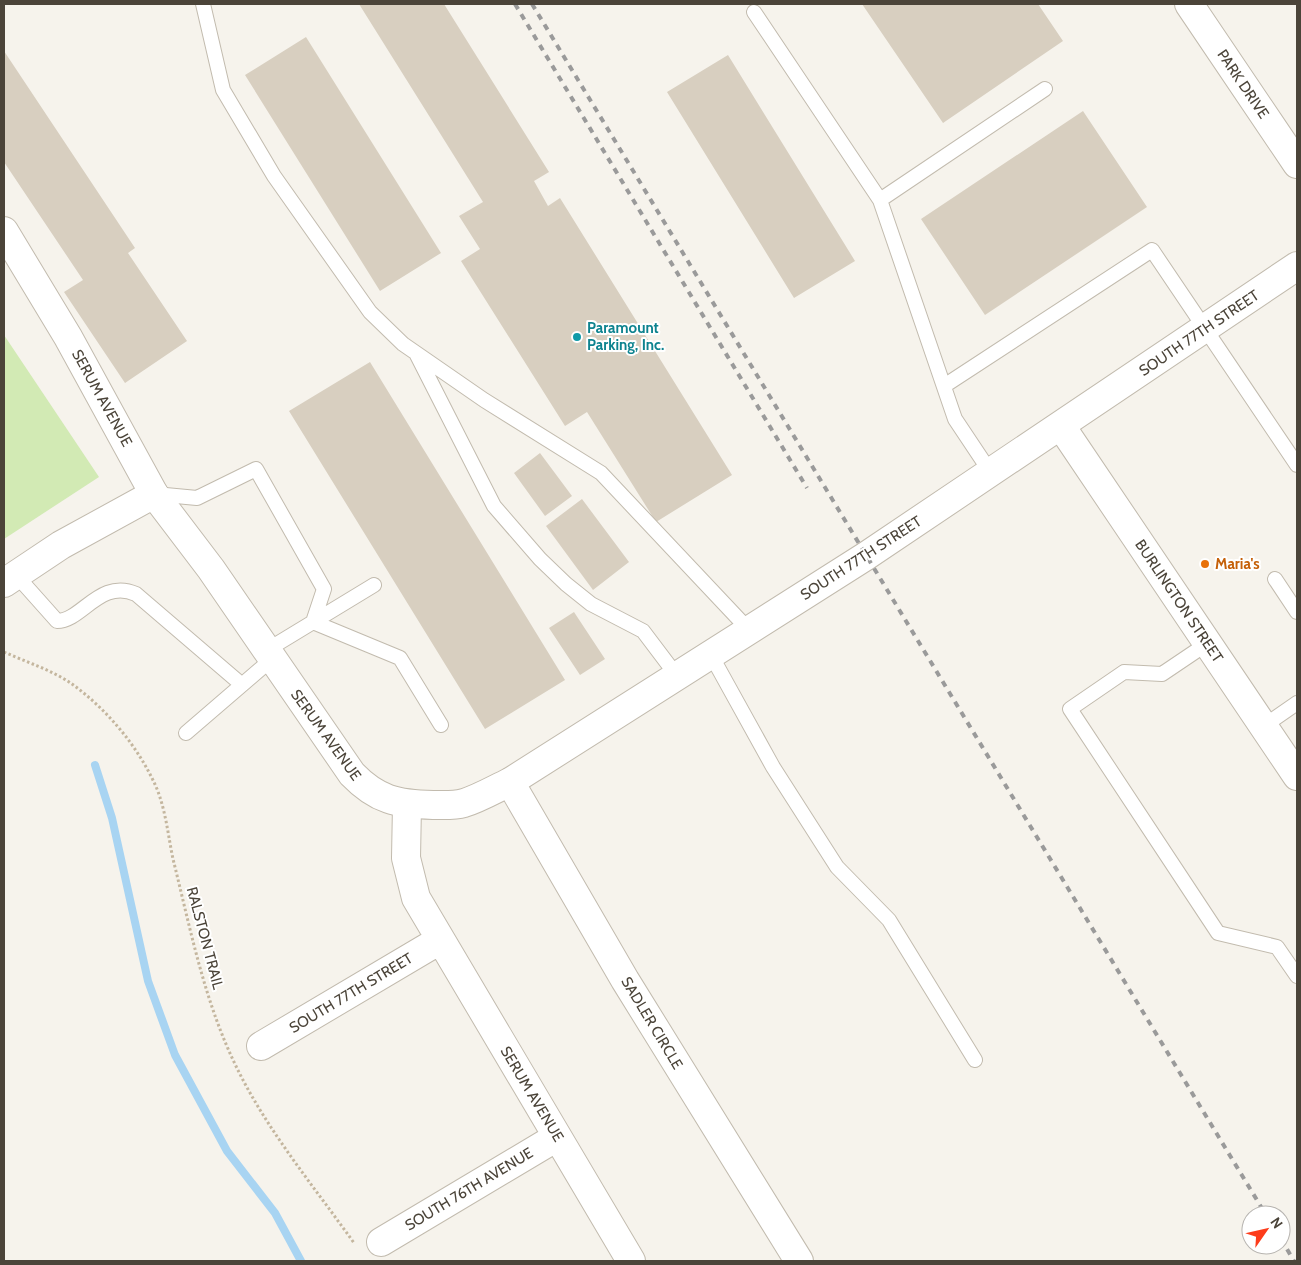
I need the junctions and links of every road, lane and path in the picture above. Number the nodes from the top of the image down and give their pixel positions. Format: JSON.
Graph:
{"nodes":[{"id":1,"x":203,"y":4,"type":"edge"},
{"id":2,"x":1188,"y":4,"type":"edge"},
{"id":3,"x":754,"y":12,"type":"dead end"},
{"id":4,"x":1045,"y":89,"type":"dead end"},
{"id":5,"x":1297,"y":164,"type":"edge"},
{"id":6,"x":880,"y":200,"type":"junction"},
{"id":7,"x":4,"y":231,"type":"edge"},
{"id":8,"x":1297,"y":266,"type":"edge"},
{"id":9,"x":1206,"y":328,"type":"junction"},
{"id":10,"x":415,"y":352,"type":"junction"},
{"id":11,"x":944,"y":386,"type":"junction"},
{"id":12,"x":1061,"y":426,"type":"junction"},
{"id":13,"x":1297,"y":465,"type":"edge"},
{"id":14,"x":991,"y":473,"type":"junction"},
{"id":15,"x":154,"y":494,"type":"junction"},
{"id":16,"x":10,"y":579,"type":"edge"},
{"id":17,"x":1275,"y":579,"type":"dead end"},
{"id":18,"x":374,"y":585,"type":"dead end"},
{"id":19,"x":1297,"y":612,"type":"edge"},
{"id":20,"x":312,"y":622,"type":"junction"},
{"id":21,"x":749,"y":630,"type":"junction"},
{"id":22,"x":1208,"y":643,"type":"junction"},
{"id":23,"x":4,"y":652,"type":"edge"},
{"id":24,"x":711,"y":654,"type":"junction"},
{"id":25,"x":269,"y":655,"type":"junction"},
{"id":26,"x":677,"y":676,"type":"junction"},
{"id":27,"x":241,"y":684,"type":"junction"},
{"id":28,"x":1297,"y":704,"type":"edge"},
{"id":29,"x":441,"y":725,"type":"dead end"},
{"id":30,"x":1264,"y":726,"type":"junction"},
{"id":31,"x":186,"y":733,"type":"dead end"},
{"id":32,"x":1297,"y":776,"type":"edge"},
{"id":33,"x":510,"y":782,"type":"junction"},
{"id":34,"x":408,"y":805,"type":"junction"},
{"id":35,"x":440,"y":940,"type":"junction"},
{"id":36,"x":1297,"y":976,"type":"edge"},
{"id":37,"x":262,"y":1046,"type":"dead end"},
{"id":38,"x":975,"y":1060,"type":"dead end"},
{"id":39,"x":557,"y":1138,"type":"junction"},
{"id":40,"x":370,"y":1246,"type":"joint"},
{"id":41,"x":631,"y":1261,"type":"edge"},
{"id":42,"x":799,"y":1261,"type":"edge"}],
"edges":[{"from":1,"to":10,"type":"lane"},
{"from":2,"to":5,"type":"street","name":"PARK DRIVE"},
{"from":3,"to":6,"type":"lane"},
{"from":4,"to":6,"type":"lane"},
{"from":6,"to":11,"type":"lane"},
{"from":7,"to":15,"type":"street","name":"SERUM AVENUE"},
{"from":8,"to":9,"type":"street","name":"SOUTH 77TH STREET"},
{"from":9,"to":11,"type":"lane"},
{"from":9,"to":12,"type":"street","name":"SOUTH 77TH STREET"},
{"from":9,"to":13,"type":"lane"},
{"from":10,"to":21,"type":"lane"},
{"from":10,"to":26,"type":"lane"},
{"from":11,"to":14,"type":"lane"},
{"from":12,"to":14,"type":"street","name":"SOUTH 77TH STREET"},
{"from":12,"to":22,"type":"street","name":"BURLINGTON STREET"},
{"from":14,"to":21,"type":"street","name":"SOUTH 77TH STREET"},
{"from":15,"to":16,"type":"street"},
{"from":15,"to":20,"type":"lane"},
{"from":15,"to":25,"type":"street","name":"SERUM AVENUE"},
{"from":16,"to":27,"type":"lane"},
{"from":17,"to":19,"type":"lane"},
{"from":18,"to":20,"type":"lane"},
{"from":20,"to":25,"type":"lane"},
{"from":20,"to":29,"type":"lane"},
{"from":21,"to":24,"type":"street","name":"SOUTH 77TH STREET"},
{"from":22,"to":30,"type":"street","name":"BURLINGTON STREET"},
{"from":22,"to":36,"type":"lane"},
{"from":23,"to":40,"type":"path","name":"RALSTON TRAIL"},
{"from":24,"to":26,"type":"street","name":"SOUTH 77TH STREET"},
{"from":24,"to":38,"type":"lane"},
{"from":25,"to":27,"type":"lane"},
{"from":25,"to":34,"type":"street","name":"SERUM AVENUE"},
{"from":26,"to":33,"type":"street","name":"SOUTH 77TH STREET"},
{"from":27,"to":31,"type":"lane"},
{"from":28,"to":30,"type":"lane"},
{"from":30,"to":32,"type":"street","name":"BURLINGTON STREET"},
{"from":33,"to":34,"type":"street","name":"SOUTH 77TH STREET"},
{"from":33,"to":42,"type":"street","name":"SADLER CIRCLE"},
{"from":34,"to":35,"type":"street","name":"SERUM AVENUE"},
{"from":35,"to":37,"type":"street","name":"SOUTH 77TH STREET"},
{"from":35,"to":39,"type":"street","name":"SERUM AVENUE"},
{"from":39,"to":40,"type":"street","name":"SOUTH 76TH AVENUE"},
{"from":39,"to":41,"type":"street","name":"SERUM AVENUE"}]}
